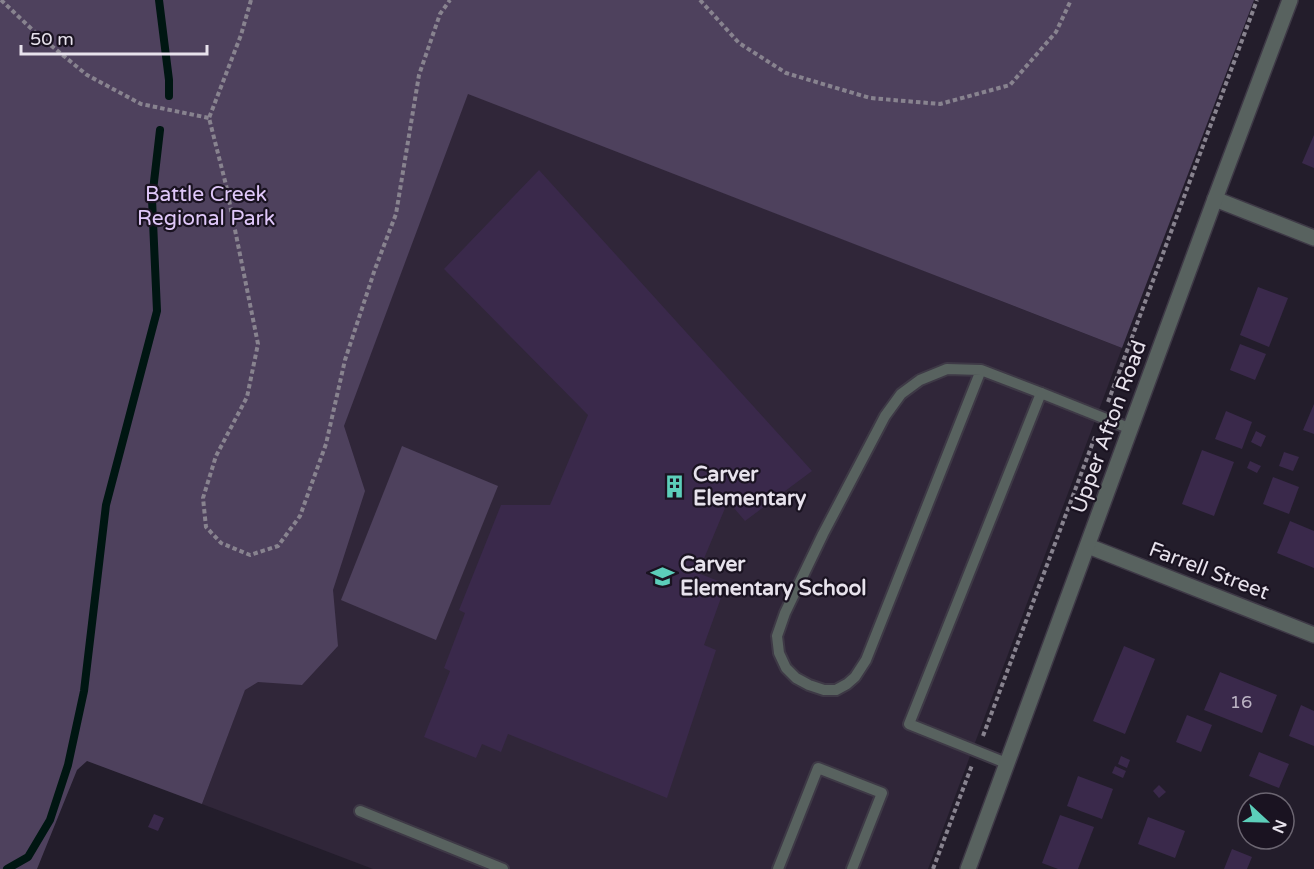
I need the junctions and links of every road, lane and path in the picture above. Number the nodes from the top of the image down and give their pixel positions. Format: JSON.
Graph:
{"nodes":[{"id":1,"x":1,"y":0,"type":"edge"},
{"id":2,"x":251,"y":0,"type":"edge"},
{"id":3,"x":450,"y":0,"type":"edge"},
{"id":4,"x":700,"y":0,"type":"edge"},
{"id":5,"x":1071,"y":0,"type":"edge"},
{"id":6,"x":1257,"y":0,"type":"edge"},
{"id":7,"x":1290,"y":0,"type":"edge"},
{"id":8,"x":209,"y":118,"type":"junction"},
{"id":9,"x":1215,"y":199,"type":"junction"},
{"id":10,"x":1314,"y":238,"type":"edge"},
{"id":11,"x":981,"y":370,"type":"junction"},
{"id":12,"x":1041,"y":393,"type":"junction"},
{"id":13,"x":1111,"y":393,"type":"dead end"},
{"id":14,"x":1131,"y":429,"type":"junction"},
{"id":15,"x":1094,"y":437,"type":"dead end"},
{"id":16,"x":1088,"y":546,"type":"junction"},
{"id":17,"x":1314,"y":635,"type":"edge"},
{"id":18,"x":983,"y":736,"type":"dead end"},
{"id":19,"x":1006,"y":763,"type":"junction"},
{"id":20,"x":970,"y":769,"type":"dead end"},
{"id":21,"x":360,"y":811,"type":"dead end"},
{"id":22,"x":503,"y":869,"type":"edge"},
{"id":23,"x":778,"y":869,"type":"edge"},
{"id":24,"x":852,"y":869,"type":"edge"},
{"id":25,"x":933,"y":869,"type":"edge"},
{"id":26,"x":968,"y":869,"type":"edge"}],
"edges":[{"from":1,"to":8,"type":"path"},
{"from":2,"to":8,"type":"path"},
{"from":3,"to":8,"type":"path"},
{"from":4,"to":5,"type":"path"},
{"from":6,"to":13,"type":"path"},
{"from":7,"to":9,"type":"street","name":"Upper Afton Road"},
{"from":9,"to":10,"type":"street"},
{"from":9,"to":14,"type":"street","name":"Upper Afton Road"},
{"from":11,"to":11,"type":"lane"},
{"from":11,"to":12,"type":"lane"},
{"from":12,"to":14,"type":"lane"},
{"from":12,"to":19,"type":"lane"},
{"from":14,"to":16,"type":"street","name":"Upper Afton Road"},
{"from":15,"to":18,"type":"path"},
{"from":16,"to":17,"type":"street","name":"Farrell Street"},
{"from":16,"to":19,"type":"street","name":"Upper Afton Road"},
{"from":19,"to":26,"type":"street","name":"Upper Afton Road"},
{"from":20,"to":25,"type":"path"},
{"from":21,"to":22,"type":"lane"},
{"from":23,"to":24,"type":"lane"}]}
